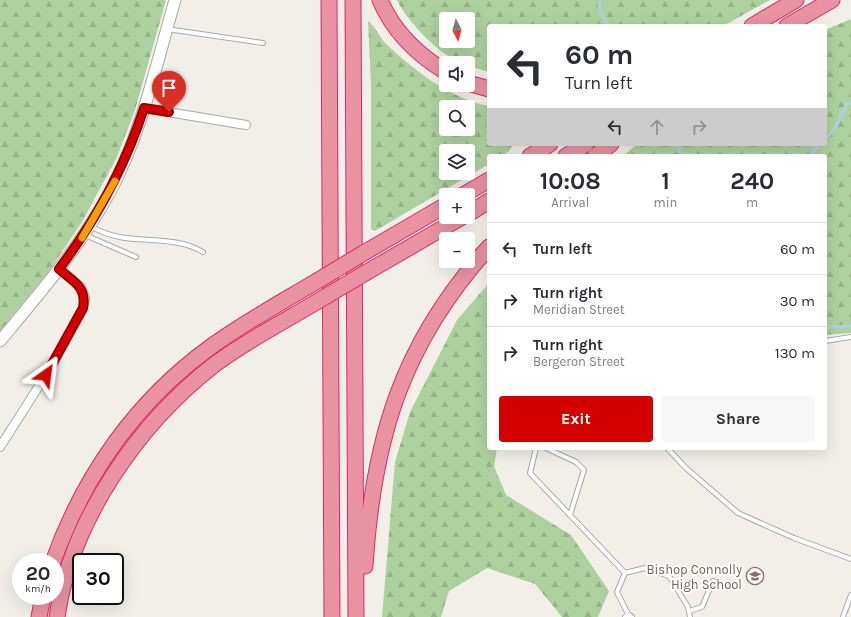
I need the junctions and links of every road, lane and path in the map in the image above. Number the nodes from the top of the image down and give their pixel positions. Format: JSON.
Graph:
{"nodes":[{"id":1,"x":175,"y":0,"type":"edge"},
{"id":2,"x":329,"y":0,"type":"edge"},
{"id":3,"x":353,"y":0,"type":"edge"},
{"id":4,"x":380,"y":0,"type":"edge"},
{"id":5,"x":796,"y":0,"type":"edge"},
{"id":6,"x":832,"y":0,"type":"edge"},
{"id":7,"x":755,"y":24,"type":"edge"},
{"id":8,"x":790,"y":24,"type":"edge"},
{"id":9,"x":167,"y":29,"type":"junction"},
{"id":10,"x":263,"y":43,"type":"dead end"},
{"id":11,"x":439,"y":67,"type":"edge"},
{"id":12,"x":475,"y":85,"type":"edge"},
{"id":13,"x":487,"y":88,"type":"edge"},
{"id":14,"x":144,"y":108,"type":"junction"},
{"id":15,"x":246,"y":125,"type":"dead end"},
{"id":16,"x":547,"y":146,"type":"edge"},
{"id":17,"x":583,"y":146,"type":"edge"},
{"id":18,"x":608,"y":146,"type":"edge"},
{"id":19,"x":533,"y":154,"type":"edge"},
{"id":20,"x":569,"y":154,"type":"edge"},
{"id":21,"x":598,"y":154,"type":"edge"},
{"id":22,"x":487,"y":181,"type":"edge"},
{"id":23,"x":475,"y":188,"type":"edge"},
{"id":24,"x":487,"y":202,"type":"edge"},
{"id":25,"x":439,"y":209,"type":"edge"},
{"id":26,"x":475,"y":210,"type":"edge"},
{"id":27,"x":450,"y":224,"type":"edge"},
{"id":28,"x":87,"y":230,"type":"junction"},
{"id":29,"x":487,"y":249,"type":"edge"},
{"id":30,"x":203,"y":252,"type":"dead end"},
{"id":31,"x":136,"y":257,"type":"dead end"},
{"id":32,"x":59,"y":269,"type":"junction"},
{"id":33,"x":851,"y":338,"type":"edge"},
{"id":34,"x":0,"y":341,"type":"edge"},
{"id":35,"x":827,"y":341,"type":"edge"},
{"id":36,"x":0,"y":447,"type":"edge"},
{"id":37,"x":536,"y":450,"type":"edge"},
{"id":38,"x":550,"y":450,"type":"edge"},
{"id":39,"x":669,"y":450,"type":"edge"},
{"id":40,"x":570,"y":515,"type":"junction"},
{"id":41,"x":332,"y":538,"type":"junction"},
{"id":42,"x":56,"y":553,"type":"edge"},
{"id":43,"x":851,"y":559,"type":"edge"},
{"id":44,"x":625,"y":573,"type":"junction"},
{"id":45,"x":713,"y":581,"type":"dead end"},
{"id":46,"x":851,"y":595,"type":"edge"},
{"id":47,"x":41,"y":605,"type":"edge"},
{"id":48,"x":689,"y":611,"type":"junction"},
{"id":49,"x":628,"y":616,"type":"edge"},
{"id":50,"x":39,"y":617,"type":"edge"},
{"id":51,"x":57,"y":617,"type":"edge"},
{"id":52,"x":327,"y":617,"type":"edge"},
{"id":53,"x":332,"y":617,"type":"edge"},
{"id":54,"x":356,"y":617,"type":"edge"},
{"id":55,"x":362,"y":617,"type":"edge"},
{"id":56,"x":690,"y":617,"type":"edge"},
{"id":57,"x":843,"y":617,"type":"edge"}],
"edges":[{"from":1,"to":9,"type":"street"},
{"from":2,"to":41,"type":"highway"},
{"from":3,"to":54,"type":"highway"},
{"from":4,"to":11,"type":"highway"},
{"from":5,"to":7,"type":"highway"},
{"from":6,"to":8,"type":"highway"},
{"from":9,"to":10,"type":"lane"},
{"from":9,"to":14,"type":"street"},
{"from":12,"to":13,"type":"highway"},
{"from":14,"to":15,"type":"street"},
{"from":14,"to":28,"type":"street"},
{"from":16,"to":19,"type":"highway"},
{"from":17,"to":20,"type":"highway"},
{"from":18,"to":21,"type":"highway"},
{"from":22,"to":23,"type":"highway"},
{"from":24,"to":26,"type":"highway"},
{"from":25,"to":42,"type":"highway","bridge":true},
{"from":27,"to":51,"type":"highway","bridge":true},
{"from":28,"to":30,"type":"lane"},
{"from":28,"to":31,"type":"lane"},
{"from":28,"to":32,"type":"street"},
{"from":29,"to":55,"type":"highway"},
{"from":32,"to":34,"type":"street"},
{"from":32,"to":36,"type":"street"},
{"from":33,"to":35,"type":"lane"},
{"from":37,"to":40,"type":"lane"},
{"from":38,"to":40,"type":"lane"},
{"from":39,"to":43,"type":"lane"},
{"from":40,"to":44,"type":"lane"},
{"from":41,"to":52,"type":"highway"},
{"from":41,"to":53,"type":"highway"},
{"from":44,"to":48,"type":"lane"},
{"from":44,"to":49,"type":"lane"},
{"from":45,"to":48,"type":"lane"},
{"from":46,"to":57,"type":"lane"},
{"from":47,"to":50,"type":"highway"},
{"from":48,"to":56,"type":"lane"}]}
